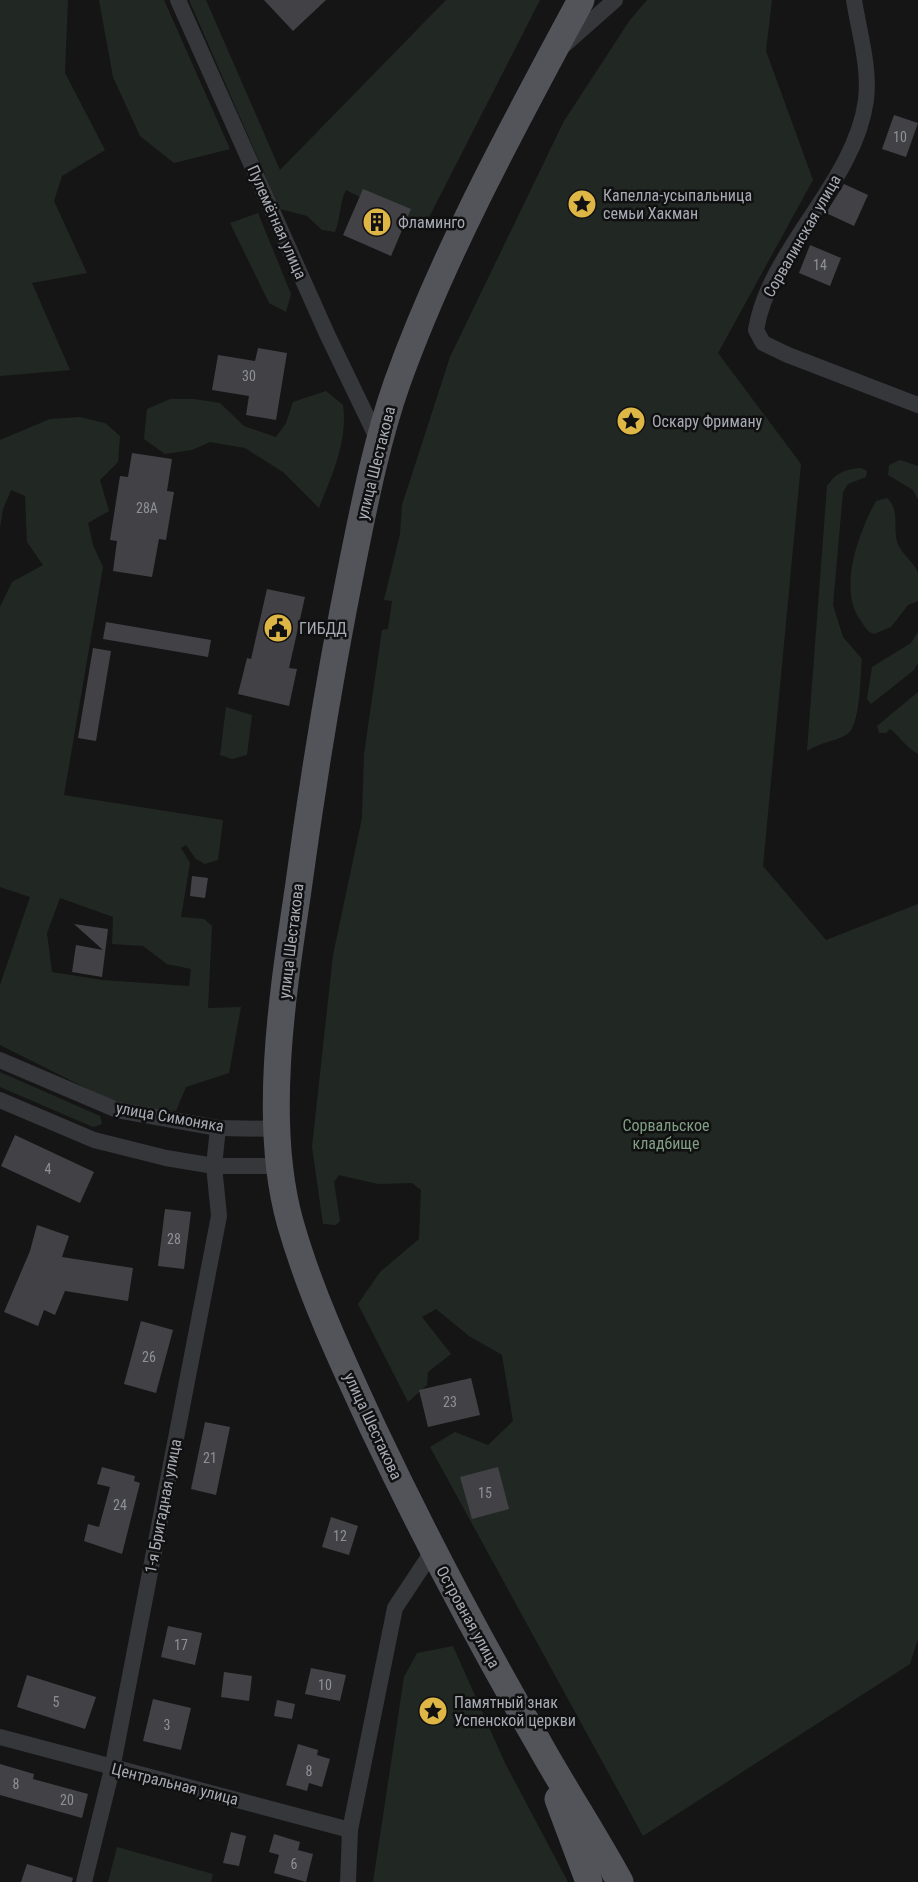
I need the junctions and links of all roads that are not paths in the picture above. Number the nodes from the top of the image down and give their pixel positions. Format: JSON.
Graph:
{"nodes":[{"id":1,"x":178,"y":0,"type":"edge"},
{"id":2,"x":568,"y":0,"type":"edge"},
{"id":3,"x":581,"y":0,"type":"edge"},
{"id":4,"x":615,"y":0,"type":"edge"},
{"id":5,"x":854,"y":0,"type":"edge"},
{"id":6,"x":551,"y":57,"type":"junction"},
{"id":7,"x":918,"y":405,"type":"edge"},
{"id":8,"x":379,"y":442,"type":"junction"},
{"id":9,"x":0,"y":1060,"type":"edge"},
{"id":10,"x":0,"y":1100,"type":"edge"},
{"id":11,"x":218,"y":1128,"type":"junction"},
{"id":12,"x":278,"y":1129,"type":"junction"},
{"id":13,"x":214,"y":1166,"type":"junction"},
{"id":14,"x":278,"y":1166,"type":"junction"},
{"id":15,"x":432,"y":1552,"type":"junction"},
{"id":16,"x":0,"y":1737,"type":"edge"},
{"id":17,"x":539,"y":1744,"type":"junction"},
{"id":18,"x":112,"y":1768,"type":"junction"},
{"id":19,"x":350,"y":1830,"type":"junction"},
{"id":20,"x":84,"y":1882,"type":"edge"},
{"id":21,"x":348,"y":1882,"type":"edge"},
{"id":22,"x":589,"y":1882,"type":"edge"},
{"id":23,"x":620,"y":1882,"type":"edge"}],
"edges":[{"from":1,"to":8,"type":"street","name":"Пулемётная улица"},
{"from":2,"to":6,"type":"street","name":"улица Шестакова"},
{"from":3,"to":6,"type":"main road"},
{"from":4,"to":6,"type":"street"},
{"from":5,"to":7,"type":"street","name":"Сорвалинская улица"},
{"from":6,"to":8,"type":"main road","name":"улица Шестакова"},
{"from":8,"to":12,"type":"main road","name":"улица Шестакова"},
{"from":9,"to":11,"type":"street","name":"улица Симоняка"},
{"from":10,"to":13,"type":"street"},
{"from":11,"to":12,"type":"street","name":"улица Симоняка"},
{"from":11,"to":13,"type":"street","name":"1-я Бригадная улица"},
{"from":12,"to":14,"type":"main road","name":"улица Шестакова"},
{"from":13,"to":14,"type":"street"},
{"from":13,"to":18,"type":"street","name":"1-я Бригадная улица"},
{"from":14,"to":15,"type":"main road","name":"улица Шестакова"},
{"from":15,"to":17,"type":"main road","name":"Островная улица"},
{"from":15,"to":19,"type":"street"},
{"from":16,"to":18,"type":"street","name":"Центральная улица"},
{"from":17,"to":22,"type":"main road","name":"Островная улица"},
{"from":17,"to":23,"type":"main road","name":"Островная улица"},
{"from":18,"to":19,"type":"street","name":"Центральная улица"},
{"from":18,"to":20,"type":"street","name":"1-я Бригадная улица"},
{"from":19,"to":21,"type":"street"}]}
